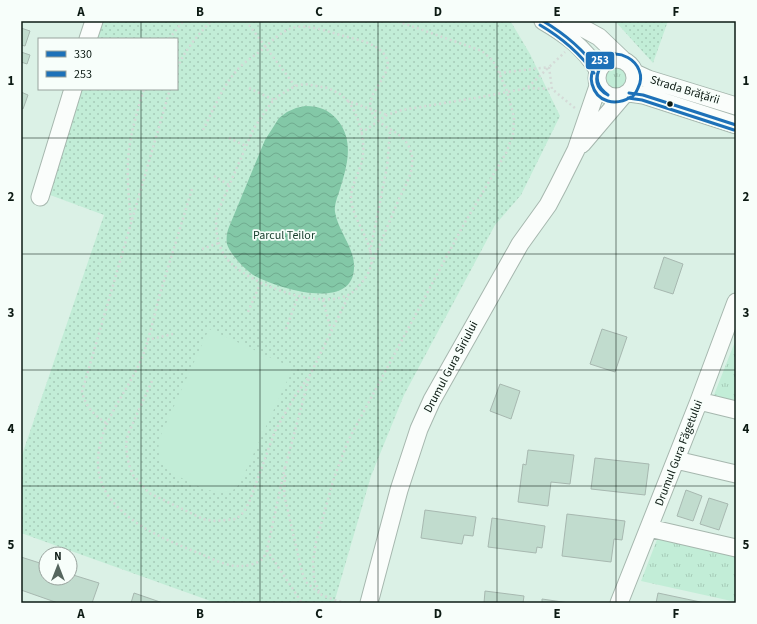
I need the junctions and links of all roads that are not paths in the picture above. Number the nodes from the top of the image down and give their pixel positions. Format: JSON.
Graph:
{"nodes":[{"id":1,"x":94,"y":21,"type":"edge"},
{"id":2,"x":543,"y":21,"type":"edge"},
{"id":3,"x":570,"y":21,"type":"edge"},
{"id":4,"x":88,"y":38,"type":"edge"},
{"id":5,"x":622,"y":60,"type":"junction"},
{"id":6,"x":635,"y":73,"type":"junction"},
{"id":7,"x":598,"y":78,"type":"junction"},
{"id":8,"x":73,"y":90,"type":"edge"},
{"id":9,"x":625,"y":95,"type":"junction"},
{"id":10,"x":735,"y":101,"type":"edge"},
{"id":11,"x":736,"y":125,"type":"edge"},
{"id":12,"x":576,"y":150,"type":"junction"},
{"id":13,"x":40,"y":197,"type":"dead end"},
{"id":14,"x":736,"y":302,"type":"edge"},
{"id":15,"x":699,"y":401,"type":"junction"},
{"id":16,"x":736,"y":410,"type":"edge"},
{"id":17,"x":676,"y":460,"type":"junction"},
{"id":18,"x":736,"y":474,"type":"edge"},
{"id":19,"x":649,"y":528,"type":"junction"},
{"id":20,"x":736,"y":548,"type":"edge"},
{"id":21,"x":369,"y":603,"type":"edge"},
{"id":22,"x":620,"y":603,"type":"edge"}],
"edges":[{"from":1,"to":4,"type":"street"},
{"from":2,"to":7,"type":"street"},
{"from":3,"to":5,"type":"street"},
{"from":5,"to":6,"type":"street"},
{"from":5,"to":7,"type":"street"},
{"from":6,"to":9,"type":"street"},
{"from":6,"to":10,"type":"street","name":"Strada Brățării"},
{"from":7,"to":9,"type":"street"},
{"from":7,"to":12,"type":"street","name":"Drumul Gura Siriului"},
{"from":8,"to":13,"type":"street"},
{"from":9,"to":11,"type":"street","name":"Strada Brățării"},
{"from":9,"to":12,"type":"street","name":"Drumul Gura Siriului"},
{"from":12,"to":21,"type":"street","name":"Drumul Gura Siriului"},
{"from":14,"to":15,"type":"street","name":"Drumul Gura Făgetului"},
{"from":15,"to":16,"type":"street"},
{"from":15,"to":17,"type":"street","name":"Drumul Gura Făgetului"},
{"from":17,"to":18,"type":"street"},
{"from":17,"to":19,"type":"street","name":"Drumul Gura Făgetului"},
{"from":19,"to":20,"type":"street"},
{"from":19,"to":22,"type":"street","name":"Drumul Gura Făgetului"}]}
